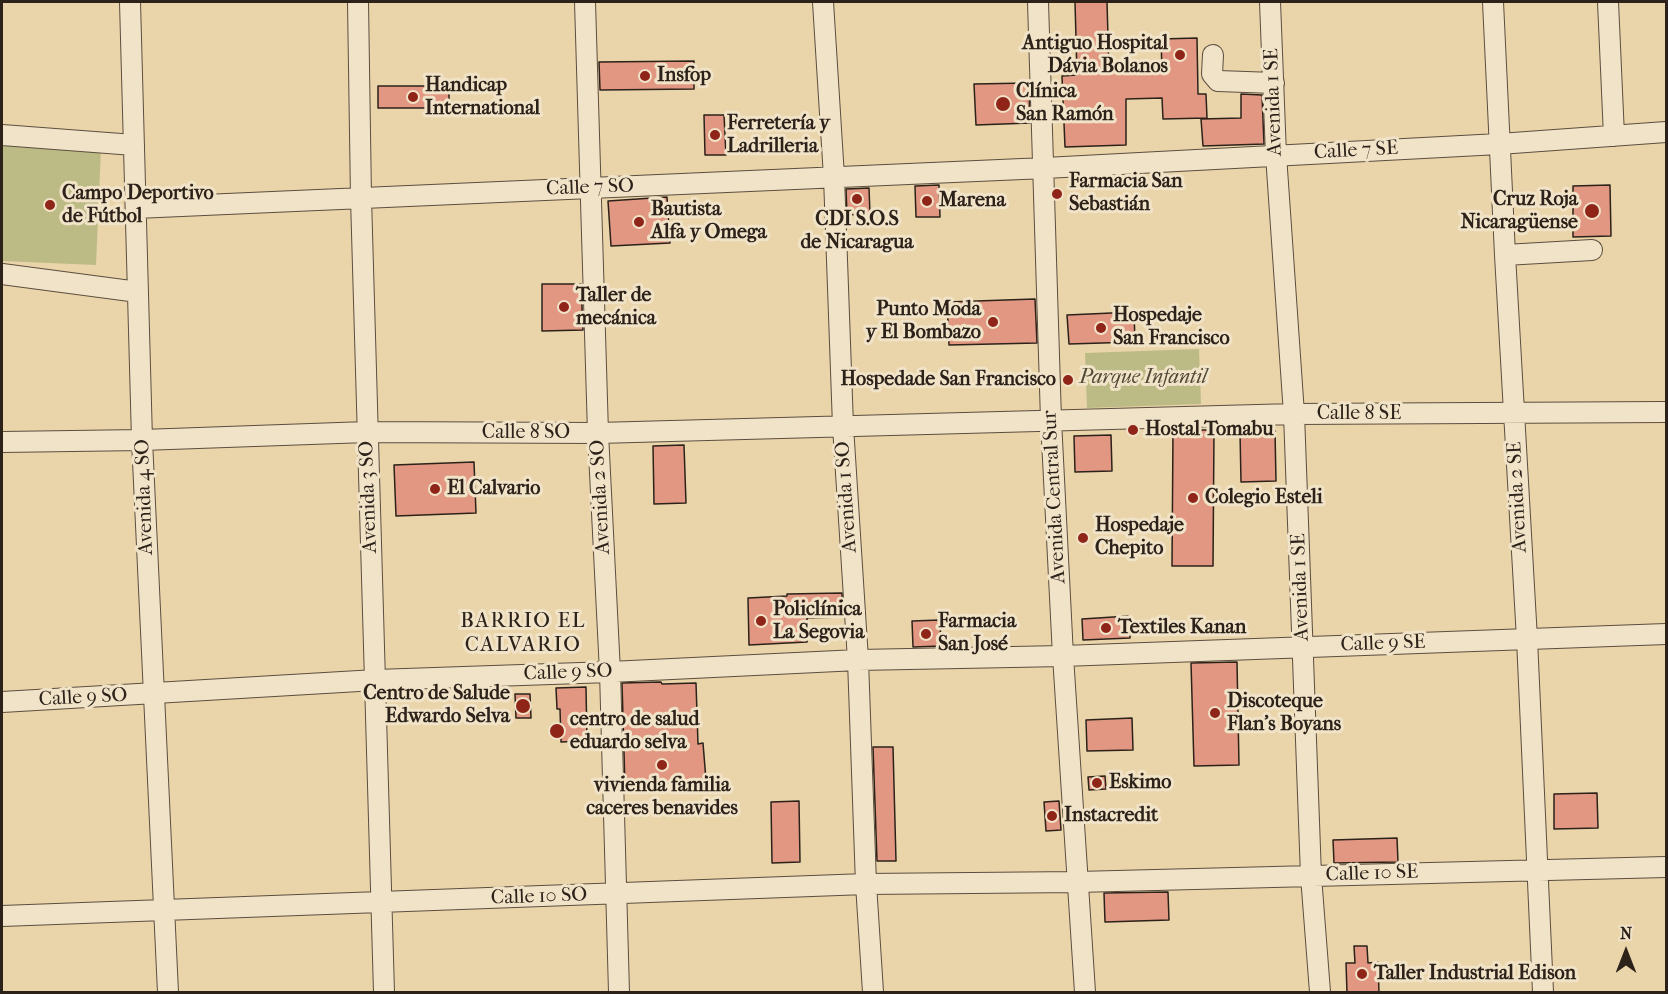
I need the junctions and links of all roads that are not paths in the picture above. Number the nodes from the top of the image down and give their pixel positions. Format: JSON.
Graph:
{"nodes":[{"id":1,"x":130,"y":2,"type":"edge"},
{"id":2,"x":358,"y":2,"type":"edge"},
{"id":3,"x":585,"y":2,"type":"edge"},
{"id":4,"x":823,"y":2,"type":"edge"},
{"id":5,"x":1038,"y":2,"type":"edge"},
{"id":6,"x":1270,"y":2,"type":"edge"},
{"id":7,"x":1493,"y":2,"type":"edge"},
{"id":8,"x":1608,"y":2,"type":"edge"},
{"id":9,"x":1213,"y":55,"type":"dead end"},
{"id":10,"x":1274,"y":83,"type":"junction"},
{"id":11,"x":1666,"y":132,"type":"edge"},
{"id":12,"x":2,"y":135,"type":"edge"},
{"id":13,"x":1614,"y":136,"type":"junction"},
{"id":14,"x":1499,"y":144,"type":"junction"},
{"id":15,"x":134,"y":145,"type":"junction"},
{"id":16,"x":1276,"y":155,"type":"junction"},
{"id":17,"x":1045,"y":168,"type":"junction"},
{"id":18,"x":834,"y":177,"type":"junction"},
{"id":19,"x":591,"y":188,"type":"junction"},
{"id":20,"x":361,"y":198,"type":"junction"},
{"id":21,"x":136,"y":208,"type":"junction"},
{"id":22,"x":1592,"y":250,"type":"dead end"},
{"id":23,"x":1505,"y":255,"type":"junction"},
{"id":24,"x":2,"y":274,"type":"edge"},
{"id":25,"x":138,"y":292,"type":"junction"},
{"id":26,"x":1666,"y":412,"type":"edge"},
{"id":27,"x":1513,"y":413,"type":"junction"},
{"id":28,"x":1294,"y":414,"type":"junction"},
{"id":29,"x":1052,"y":420,"type":"junction"},
{"id":30,"x":843,"y":426,"type":"junction"},
{"id":31,"x":367,"y":432,"type":"junction"},
{"id":32,"x":598,"y":433,"type":"junction"},
{"id":33,"x":142,"y":440,"type":"junction"},
{"id":34,"x":2,"y":442,"type":"edge"},
{"id":35,"x":1666,"y":634,"type":"edge"},
{"id":36,"x":1527,"y":639,"type":"junction"},
{"id":37,"x":1303,"y":647,"type":"junction"},
{"id":38,"x":1063,"y":656,"type":"junction"},
{"id":39,"x":858,"y":660,"type":"junction"},
{"id":40,"x":610,"y":672,"type":"junction"},
{"id":41,"x":376,"y":680,"type":"junction"},
{"id":42,"x":153,"y":694,"type":"junction"},
{"id":43,"x":2,"y":702,"type":"edge"},
{"id":44,"x":1666,"y":867,"type":"edge"},
{"id":45,"x":1538,"y":870,"type":"junction"},
{"id":46,"x":1311,"y":876,"type":"junction"},
{"id":47,"x":1077,"y":882,"type":"junction"},
{"id":48,"x":866,"y":884,"type":"junction"},
{"id":49,"x":616,"y":895,"type":"junction"},
{"id":50,"x":380,"y":903,"type":"junction"},
{"id":51,"x":165,"y":910,"type":"junction"},
{"id":52,"x":2,"y":916,"type":"edge"},
{"id":53,"x":168,"y":993,"type":"edge"},
{"id":54,"x":384,"y":993,"type":"edge"},
{"id":55,"x":619,"y":993,"type":"edge"},
{"id":56,"x":873,"y":993,"type":"edge"},
{"id":57,"x":1085,"y":993,"type":"edge"},
{"id":58,"x":1320,"y":993,"type":"edge"},
{"id":59,"x":1543,"y":993,"type":"edge"}],
"edges":[{"from":1,"to":15,"type":"street","name":"Avenida 4 SO"},
{"from":2,"to":20,"type":"street","name":"Avenida 3 SO"},
{"from":3,"to":19,"type":"street","name":"Avenida 2 SO"},
{"from":4,"to":18,"type":"street","name":"Avenida 1 SO"},
{"from":5,"to":17,"type":"street","name":"Avenida Central Sur"},
{"from":6,"to":10,"type":"street","name":"Avenida 1 SE"},
{"from":7,"to":14,"type":"street","name":"Avenida 2 SE"},
{"from":8,"to":13,"type":"street"},
{"from":9,"to":10,"type":"street"},
{"from":10,"to":16,"type":"street","name":"Avenida 1 SE"},
{"from":11,"to":13,"type":"street","name":"Calle 7 SE"},
{"from":12,"to":15,"type":"street"},
{"from":13,"to":14,"type":"street","name":"Calle 7 SE"},
{"from":14,"to":16,"type":"street","name":"Calle 7 SE"},
{"from":14,"to":23,"type":"street","name":"Avenida 2 SE"},
{"from":15,"to":21,"type":"street","name":"Avenida 4 SO"},
{"from":16,"to":17,"type":"street","name":"Calle 7 SE"},
{"from":16,"to":28,"type":"street","name":"Avenida 1 SE"},
{"from":17,"to":18,"type":"street","name":"Calle 7 SO"},
{"from":17,"to":29,"type":"street","name":"Avenida Central Sur"},
{"from":18,"to":19,"type":"street","name":"Calle 7 SO"},
{"from":18,"to":30,"type":"street","name":"Avenida 1 SO"},
{"from":19,"to":20,"type":"street","name":"Calle 7 SO"},
{"from":19,"to":32,"type":"street","name":"Avenida 2 SO"},
{"from":20,"to":21,"type":"street","name":"Calle 7 SO"},
{"from":20,"to":31,"type":"street","name":"Avenida 3 SO"},
{"from":21,"to":25,"type":"street","name":"Avenida 4 SO"},
{"from":22,"to":23,"type":"street"},
{"from":23,"to":27,"type":"street","name":"Avenida 2 SE"},
{"from":24,"to":25,"type":"street"},
{"from":25,"to":33,"type":"street","name":"Avenida 4 SO"},
{"from":26,"to":27,"type":"street","name":"Calle 8 SE"},
{"from":27,"to":28,"type":"street","name":"Calle 8 SE"},
{"from":27,"to":36,"type":"street","name":"Avenida 2 SE"},
{"from":28,"to":29,"type":"street","name":"Calle 8 SE"},
{"from":28,"to":37,"type":"street","name":"Avenida 1 SE"},
{"from":29,"to":30,"type":"street","name":"Calle 8 SO"},
{"from":29,"to":38,"type":"street","name":"Avenida Central Sur"},
{"from":30,"to":32,"type":"street","name":"Calle 8 SO"},
{"from":30,"to":39,"type":"street","name":"Avenida 1 SO"},
{"from":31,"to":32,"type":"street","name":"Calle 8 SO"},
{"from":31,"to":33,"type":"street","name":"Calle 8 SO"},
{"from":31,"to":41,"type":"street","name":"Avenida 3 SO"},
{"from":32,"to":40,"type":"street","name":"Avenida 2 SO"},
{"from":33,"to":34,"type":"street","name":"Calle 8 SO"},
{"from":33,"to":42,"type":"street","name":"Avenida 4 SO"},
{"from":35,"to":36,"type":"street","name":"Calle 9 SE"},
{"from":36,"to":37,"type":"street","name":"Calle 9 SE"},
{"from":36,"to":45,"type":"street","name":"Avenida 2 SE"},
{"from":37,"to":38,"type":"street","name":"Calle 9 SE"},
{"from":37,"to":46,"type":"street","name":"Avenida 1 SE"},
{"from":38,"to":39,"type":"street","name":"Calle 9 SO"},
{"from":38,"to":47,"type":"street","name":"Avenida Central Sur"},
{"from":39,"to":40,"type":"street","name":"Calle 9 SO"},
{"from":39,"to":48,"type":"street","name":"Avenida 1 SO"},
{"from":40,"to":41,"type":"street","name":"Calle 9 SO"},
{"from":40,"to":49,"type":"street","name":"Avenida 2 SO"},
{"from":41,"to":42,"type":"street","name":"Calle 9 SO"},
{"from":41,"to":50,"type":"street","name":"Avenida 3 SO"},
{"from":42,"to":43,"type":"street","name":"Calle 9 SO"},
{"from":42,"to":51,"type":"street","name":"Avenida 4 SO"},
{"from":44,"to":45,"type":"street","name":"Calle 10 SE"},
{"from":45,"to":46,"type":"street","name":"Calle 10 SE"},
{"from":45,"to":59,"type":"street","name":"Avenida 2 SE"},
{"from":46,"to":47,"type":"street","name":"Calle 10 SE"},
{"from":46,"to":58,"type":"street","name":"Avenida 1 SE"},
{"from":47,"to":48,"type":"street","name":"Calle 10 SO"},
{"from":47,"to":57,"type":"street","name":"Avenida Central Sur"},
{"from":48,"to":49,"type":"street","name":"Calle 10 SO"},
{"from":48,"to":56,"type":"street","name":"Avenida 1 SO"},
{"from":49,"to":50,"type":"street","name":"Calle 10 SO"},
{"from":49,"to":55,"type":"street","name":"Avenida 2 SO"},
{"from":50,"to":51,"type":"street","name":"Calle 10 SO"},
{"from":50,"to":54,"type":"street","name":"Avenida 3 SO"},
{"from":51,"to":52,"type":"street","name":"Calle 10 SO"},
{"from":51,"to":53,"type":"street","name":"Avenida 4 SO"}]}
